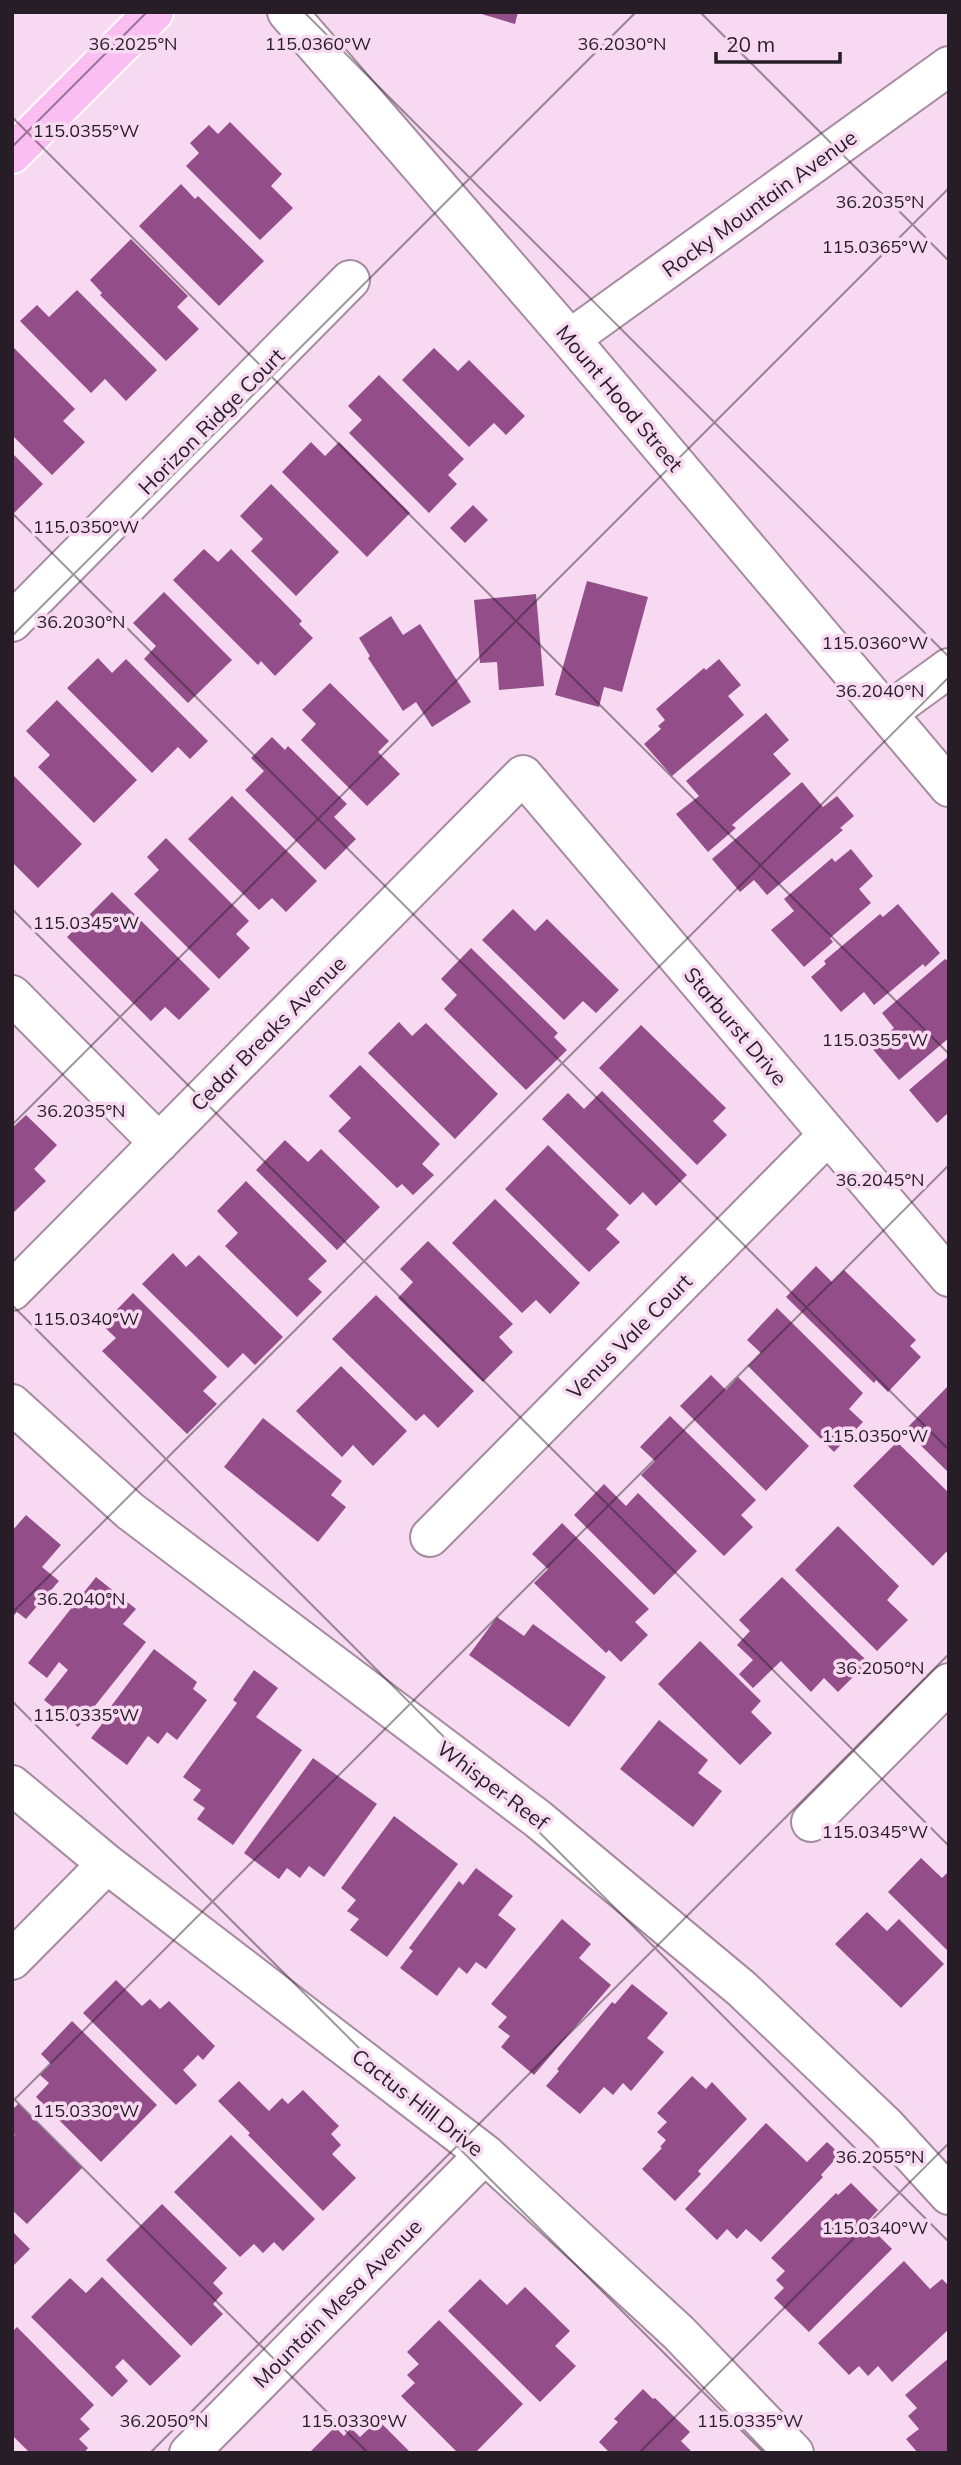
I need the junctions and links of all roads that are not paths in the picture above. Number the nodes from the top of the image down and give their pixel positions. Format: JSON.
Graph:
{"nodes":[{"id":1,"x":154,"y":12,"type":"edge"},
{"id":2,"x":287,"y":12,"type":"edge"},
{"id":3,"x":949,"y":66,"type":"edge"},
{"id":4,"x":12,"y":154,"type":"edge"},
{"id":5,"x":350,"y":280,"type":"dead end"},
{"id":6,"x":570,"y":339,"type":"junction"},
{"id":7,"x":12,"y":622,"type":"edge"},
{"id":8,"x":949,"y":668,"type":"edge"},
{"id":9,"x":887,"y":713,"type":"junction"},
{"id":10,"x":523,"y":775,"type":"joint"},
{"id":11,"x":949,"y":787,"type":"edge"},
{"id":12,"x":12,"y":995,"type":"edge"},
{"id":13,"x":828,"y":1135,"type":"junction"},
{"id":14,"x":159,"y":1143,"type":"junction"},
{"id":15,"x":949,"y":1277,"type":"edge"},
{"id":16,"x":12,"y":1291,"type":"edge"},
{"id":17,"x":12,"y":1404,"type":"edge"},
{"id":18,"x":430,"y":1537,"type":"dead end"},
{"id":19,"x":949,"y":1683,"type":"edge"},
{"id":20,"x":12,"y":1786,"type":"edge"},
{"id":21,"x":811,"y":1822,"type":"dead end"},
{"id":22,"x":107,"y":1864,"type":"junction"},
{"id":23,"x":12,"y":1960,"type":"edge"},
{"id":24,"x":485,"y":2154,"type":"junction"},
{"id":25,"x":949,"y":2195,"type":"edge"},
{"id":26,"x":190,"y":2453,"type":"edge"},
{"id":27,"x":794,"y":2453,"type":"edge"}],
"edges":[{"from":1,"to":4,"type":"main road"},
{"from":2,"to":6,"type":"street","name":"Mount Hood Street"},
{"from":3,"to":6,"type":"street","name":"Rocky Mountain Avenue"},
{"from":5,"to":7,"type":"street","name":"Horizon Ridge Court"},
{"from":6,"to":9,"type":"street","name":"Mount Hood Street"},
{"from":8,"to":9,"type":"street"},
{"from":9,"to":11,"type":"street","name":"Mount Hood Street"},
{"from":10,"to":13,"type":"street","name":"Starburst Drive"},
{"from":10,"to":14,"type":"street","name":"Cedar Breaks Avenue"},
{"from":12,"to":14,"type":"street"},
{"from":13,"to":15,"type":"street","name":"Starburst Drive"},
{"from":13,"to":18,"type":"street","name":"Venus Vale Court"},
{"from":14,"to":16,"type":"street","name":"Cedar Breaks Avenue"},
{"from":17,"to":25,"type":"street","name":"Whisper Reef"},
{"from":19,"to":21,"type":"street"},
{"from":20,"to":22,"type":"street","name":"Cactus Hill Drive"},
{"from":22,"to":23,"type":"street"},
{"from":22,"to":24,"type":"street","name":"Cactus Hill Drive"},
{"from":24,"to":26,"type":"street","name":"Mountain Mesa Avenue"},
{"from":24,"to":27,"type":"street","name":"Cactus Hill Drive"}]}
